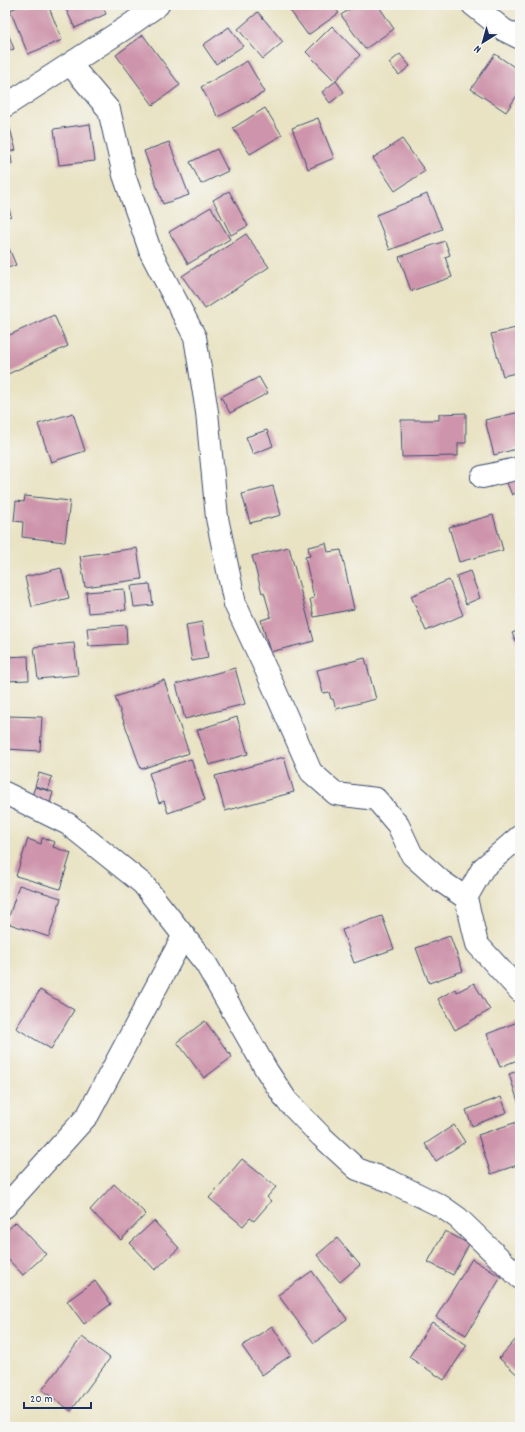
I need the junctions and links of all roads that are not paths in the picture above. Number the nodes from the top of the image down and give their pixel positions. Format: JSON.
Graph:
{"nodes":[{"id":1,"x":158,"y":5,"type":"edge"},
{"id":2,"x":473,"y":5,"type":"edge"},
{"id":3,"x":520,"y":38,"type":"edge"},
{"id":4,"x":70,"y":64,"type":"junction"},
{"id":5,"x":5,"y":106,"type":"edge"},
{"id":6,"x":520,"y":468,"type":"edge"},
{"id":7,"x":482,"y":477,"type":"dead end"},
{"id":8,"x":5,"y":793,"type":"edge"},
{"id":9,"x":520,"y":836,"type":"edge"},
{"id":10,"x":466,"y":898,"type":"junction"},
{"id":11,"x":184,"y":935,"type":"junction"},
{"id":12,"x":520,"y":991,"type":"edge"},
{"id":13,"x":5,"y":1207,"type":"edge"},
{"id":14,"x":520,"y":1278,"type":"edge"}],
"edges":[{"from":1,"to":4,"type":"street"},
{"from":2,"to":3,"type":"street"},
{"from":4,"to":5,"type":"street"},
{"from":4,"to":10,"type":"street"},
{"from":6,"to":7,"type":"street"},
{"from":8,"to":11,"type":"street"},
{"from":9,"to":10,"type":"street"},
{"from":10,"to":12,"type":"street"},
{"from":11,"to":13,"type":"street"},
{"from":11,"to":14,"type":"street"}]}
